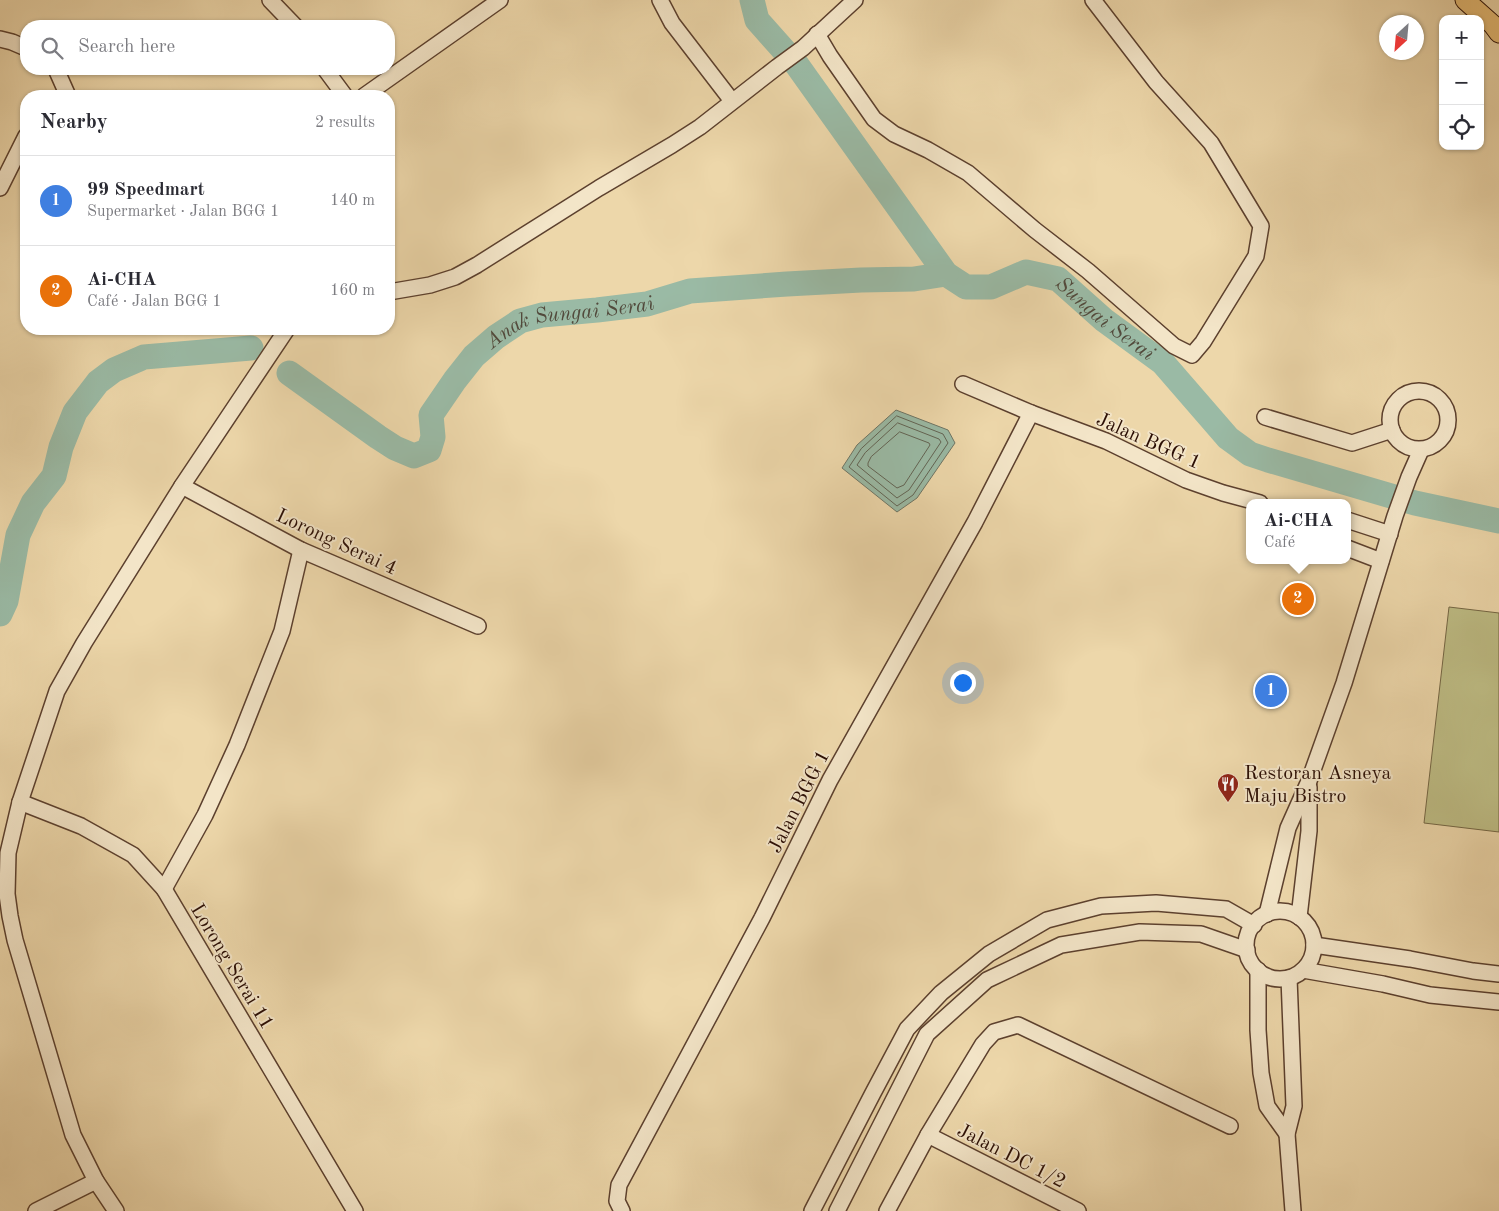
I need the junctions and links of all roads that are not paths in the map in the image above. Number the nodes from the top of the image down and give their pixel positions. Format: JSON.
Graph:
{"nodes":[{"id":1,"x":270,"y":0,"type":"edge"},
{"id":2,"x":500,"y":0,"type":"edge"},
{"id":3,"x":660,"y":0,"type":"edge"},
{"id":4,"x":855,"y":0,"type":"edge"},
{"id":5,"x":1094,"y":0,"type":"edge"},
{"id":6,"x":1465,"y":0,"type":"edge"},
{"id":7,"x":289,"y":20,"type":"edge"},
{"id":8,"x":1499,"y":33,"type":"edge"},
{"id":9,"x":817,"y":34,"type":"junction"},
{"id":10,"x":0,"y":40,"type":"edge"},
{"id":11,"x":20,"y":45,"type":"edge"},
{"id":12,"x":395,"y":74,"type":"edge"},
{"id":13,"x":58,"y":75,"type":"edge"},
{"id":14,"x":329,"y":75,"type":"edge"},
{"id":15,"x":394,"y":75,"type":"edge"},
{"id":16,"x":62,"y":90,"type":"edge"},
{"id":17,"x":341,"y":90,"type":"edge"},
{"id":18,"x":372,"y":90,"type":"edge"},
{"id":19,"x":732,"y":101,"type":"junction"},
{"id":20,"x":20,"y":148,"type":"edge"},
{"id":21,"x":0,"y":188,"type":"edge"},
{"id":22,"x":395,"y":291,"type":"edge"},
{"id":23,"x":283,"y":335,"type":"edge"},
{"id":24,"x":963,"y":384,"type":"dead end"},
{"id":25,"x":1031,"y":413,"type":"junction"},
{"id":26,"x":1265,"y":417,"type":"dead end"},
{"id":27,"x":1392,"y":430,"type":"junction"},
{"id":28,"x":1421,"y":450,"type":"junction"},
{"id":29,"x":182,"y":486,"type":"junction"},
{"id":30,"x":1246,"y":499,"type":"edge"},
{"id":31,"x":1351,"y":521,"type":"edge"},
{"id":32,"x":1390,"y":534,"type":"junction"},
{"id":33,"x":301,"y":550,"type":"junction"},
{"id":34,"x":1351,"y":550,"type":"edge"},
{"id":35,"x":1381,"y":561,"type":"junction"},
{"id":36,"x":478,"y":626,"type":"dead end"},
{"id":37,"x":1309,"y":781,"type":"junction"},
{"id":38,"x":20,"y":802,"type":"junction"},
{"id":39,"x":164,"y":889,"type":"junction"},
{"id":40,"x":1267,"y":914,"type":"junction"},
{"id":41,"x":1299,"y":917,"type":"junction"},
{"id":42,"x":1254,"y":924,"type":"junction"},
{"id":43,"x":1314,"y":945,"type":"junction"},
{"id":44,"x":1247,"y":950,"type":"junction"},
{"id":45,"x":1258,"y":970,"type":"junction"},
{"id":46,"x":1304,"y":970,"type":"junction"},
{"id":47,"x":1499,"y":974,"type":"edge"},
{"id":48,"x":1289,"y":978,"type":"junction"},
{"id":49,"x":1499,"y":1002,"type":"edge"},
{"id":50,"x":1230,"y":1126,"type":"dead end"},
{"id":51,"x":1287,"y":1134,"type":"junction"},
{"id":52,"x":928,"y":1135,"type":"junction"},
{"id":53,"x":96,"y":1181,"type":"junction"},
{"id":54,"x":36,"y":1211,"type":"edge"},
{"id":55,"x":116,"y":1211,"type":"edge"},
{"id":56,"x":356,"y":1211,"type":"edge"},
{"id":57,"x":622,"y":1211,"type":"edge"},
{"id":58,"x":812,"y":1211,"type":"edge"},
{"id":59,"x":837,"y":1211,"type":"edge"},
{"id":60,"x":887,"y":1211,"type":"edge"},
{"id":61,"x":1078,"y":1211,"type":"edge"},
{"id":62,"x":1293,"y":1211,"type":"edge"}],
"edges":[{"from":1,"to":7,"type":"street"},
{"from":2,"to":12,"type":"street"},
{"from":3,"to":19,"type":"street"},
{"from":4,"to":9,"type":"street"},
{"from":5,"to":9,"type":"street"},
{"from":6,"to":8,"type":"main road"},
{"from":9,"to":19,"type":"street"},
{"from":10,"to":11,"type":"street"},
{"from":13,"to":16,"type":"street"},
{"from":14,"to":17,"type":"street"},
{"from":15,"to":18,"type":"street"},
{"from":19,"to":22,"type":"street"},
{"from":20,"to":21,"type":"street"},
{"from":23,"to":29,"type":"street"},
{"from":24,"to":25,"type":"street","name":"Jalan BGG 1"},
{"from":25,"to":30,"type":"street","name":"Jalan BGG 1"},
{"from":25,"to":57,"type":"street","name":"Jalan BGG 1"},
{"from":26,"to":27,"type":"street"},
{"from":27,"to":28,"type":"street"},
{"from":27,"to":28,"type":"street"},
{"from":28,"to":32,"type":"street"},
{"from":29,"to":33,"type":"street","name":"Lorong Serai 4"},
{"from":29,"to":38,"type":"street"},
{"from":31,"to":32,"type":"street"},
{"from":32,"to":35,"type":"street"},
{"from":33,"to":36,"type":"street","name":"Lorong Serai 4"},
{"from":33,"to":39,"type":"street"},
{"from":34,"to":35,"type":"street"},
{"from":35,"to":37,"type":"street"},
{"from":37,"to":40,"type":"street"},
{"from":37,"to":41,"type":"street"},
{"from":38,"to":39,"type":"street","name":"Lorong Serai 11"},
{"from":38,"to":53,"type":"street"},
{"from":39,"to":56,"type":"street","name":"Lorong Serai 11"},
{"from":40,"to":41,"type":"street"},
{"from":40,"to":42,"type":"street"},
{"from":41,"to":43,"type":"street"},
{"from":42,"to":44,"type":"street"},
{"from":42,"to":58,"type":"street"},
{"from":43,"to":46,"type":"street"},
{"from":43,"to":47,"type":"street"},
{"from":44,"to":45,"type":"street"},
{"from":44,"to":59,"type":"street"},
{"from":45,"to":48,"type":"street"},
{"from":45,"to":51,"type":"street"},
{"from":46,"to":48,"type":"street"},
{"from":46,"to":49,"type":"street"},
{"from":48,"to":51,"type":"street"},
{"from":50,"to":52,"type":"street"},
{"from":51,"to":62,"type":"street"},
{"from":52,"to":60,"type":"street"},
{"from":52,"to":61,"type":"street","name":"Jalan DC 1/2"},
{"from":53,"to":54,"type":"street"},
{"from":53,"to":55,"type":"street"}]}
